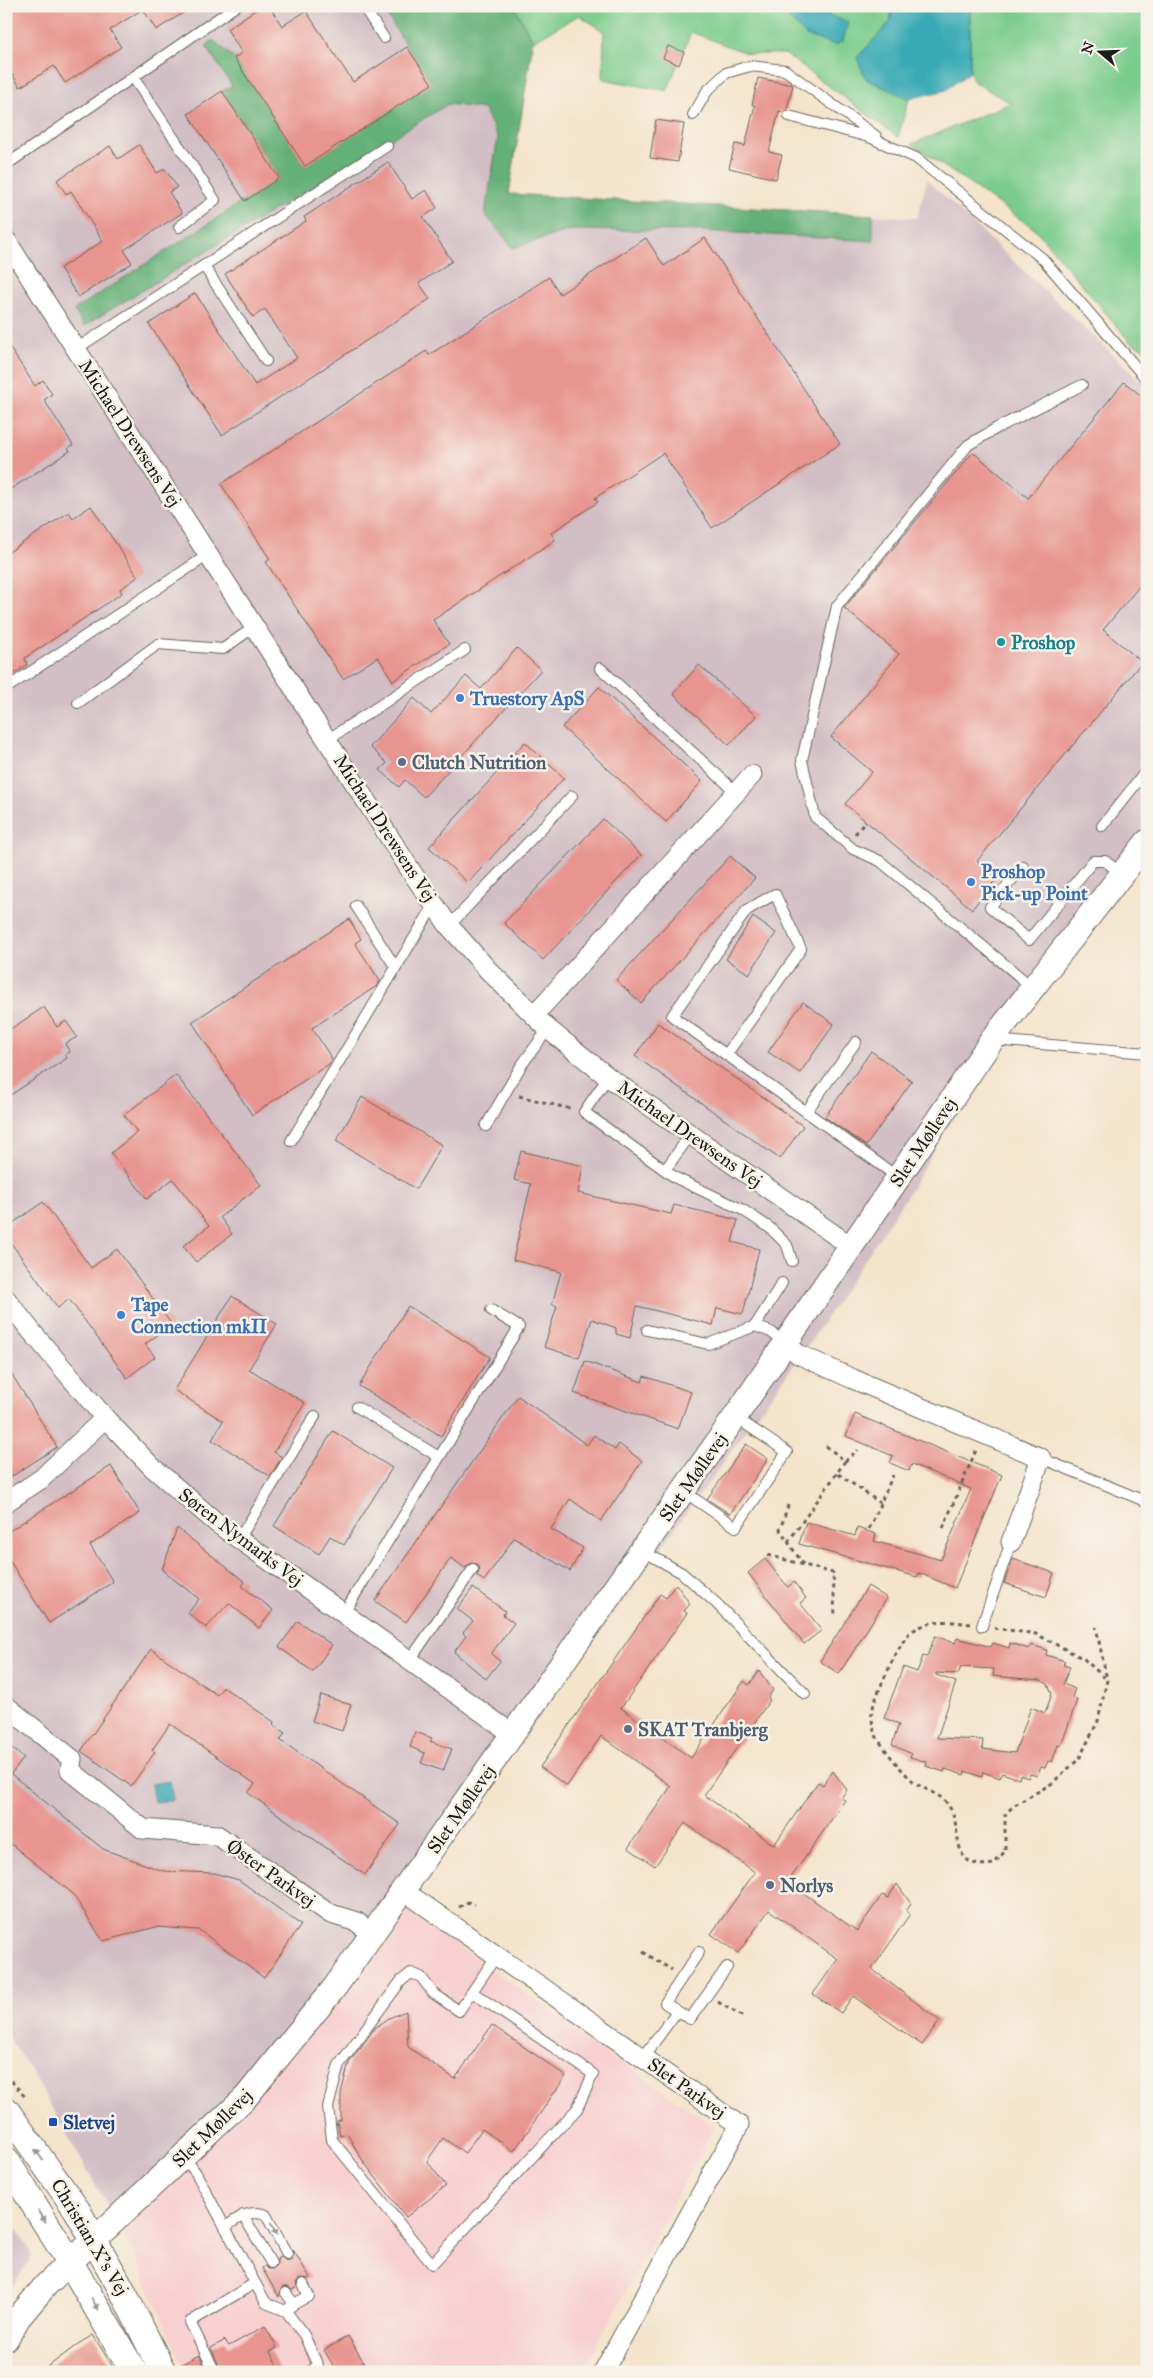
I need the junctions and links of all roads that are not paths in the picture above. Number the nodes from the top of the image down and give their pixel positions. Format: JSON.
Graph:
{"nodes":[{"id":1,"x":236,"y":6,"type":"edge"},
{"id":2,"x":363,"y":6,"type":"edge"},
{"id":3,"x":384,"y":38,"type":"dead end"},
{"id":4,"x":133,"y":78,"type":"junction"},
{"id":5,"x":693,"y":115,"type":"dead end"},
{"id":6,"x":788,"y":116,"type":"dead end"},
{"id":7,"x":887,"y":144,"type":"junction"},
{"id":8,"x":386,"y":146,"type":"dead end"},
{"id":9,"x":6,"y":165,"type":"edge"},
{"id":10,"x":179,"y":227,"type":"dead end"},
{"id":11,"x":6,"y":240,"type":"edge"},
{"id":12,"x":204,"y":266,"type":"junction"},
{"id":13,"x":76,"y":349,"type":"junction"},
{"id":14,"x":266,"y":361,"type":"dead end"},
{"id":15,"x":1147,"y":380,"type":"edge"},
{"id":16,"x":1082,"y":385,"type":"dead end"},
{"id":17,"x":208,"y":555,"type":"junction"},
{"id":18,"x":254,"y":627,"type":"junction"},
{"id":19,"x":465,"y":650,"type":"dead end"},
{"id":20,"x":600,"y":668,"type":"dead end"},
{"id":21,"x":11,"y":685,"type":"dead end"},
{"id":22,"x":78,"y":703,"type":"dead end"},
{"id":23,"x":327,"y":740,"type":"junction"},
{"id":24,"x":1147,"y":770,"type":"edge"},
{"id":25,"x":752,"y":775,"type":"dead end"},
{"id":26,"x":736,"y":792,"type":"junction"},
{"id":27,"x":572,"y":796,"type":"dead end"},
{"id":28,"x":1102,"y":826,"type":"dead end"},
{"id":29,"x":1147,"y":842,"type":"edge"},
{"id":30,"x":1023,"y":866,"type":"dead end"},
{"id":31,"x":1122,"y":874,"type":"junction"},
{"id":32,"x":434,"y":905,"type":"junction"},
{"id":33,"x":356,"y":906,"type":"dead end"},
{"id":34,"x":449,"y":926,"type":"junction"},
{"id":35,"x":396,"y":968,"type":"junction"},
{"id":36,"x":1032,"y":987,"type":"junction"},
{"id":37,"x":534,"y":1015,"type":"junction"},
{"id":38,"x":548,"y":1029,"type":"junction"},
{"id":39,"x":992,"y":1040,"type":"junction"},
{"id":40,"x":856,"y":1042,"type":"dead end"},
{"id":41,"x":1147,"y":1053,"type":"edge"},
{"id":42,"x":726,"y":1055,"type":"junction"},
{"id":43,"x":608,"y":1077,"type":"junction"},
{"id":44,"x":806,"y":1112,"type":"junction"},
{"id":45,"x":486,"y":1126,"type":"dead end"},
{"id":46,"x":691,"y":1134,"type":"junction"},
{"id":47,"x":291,"y":1141,"type":"dead end"},
{"id":48,"x":664,"y":1170,"type":"junction"},
{"id":49,"x":899,"y":1178,"type":"junction"},
{"id":50,"x":852,"y":1247,"type":"junction"},
{"id":51,"x":792,"y":1261,"type":"dead end"},
{"id":52,"x":782,"y":1283,"type":"dead end"},
{"id":53,"x":6,"y":1299,"type":"edge"},
{"id":54,"x":491,"y":1310,"type":"dead end"},
{"id":55,"x":755,"y":1326,"type":"junction"},
{"id":56,"x":647,"y":1330,"type":"dead end"},
{"id":57,"x":786,"y":1343,"type":"junction"},
{"id":58,"x":358,"y":1407,"type":"dead end"},
{"id":59,"x":315,"y":1416,"type":"dead end"},
{"id":60,"x":736,"y":1417,"type":"junction"},
{"id":61,"x":105,"y":1418,"type":"junction"},
{"id":62,"x":439,"y":1457,"type":"junction"},
{"id":63,"x":1041,"y":1458,"type":"junction"},
{"id":64,"x":683,"y":1492,"type":"junction"},
{"id":65,"x":6,"y":1502,"type":"edge"},
{"id":66,"x":1147,"y":1502,"type":"edge"},
{"id":67,"x":239,"y":1539,"type":"junction"},
{"id":68,"x":1011,"y":1542,"type":"joint"},
{"id":69,"x":641,"y":1550,"type":"junction"},
{"id":70,"x":473,"y":1569,"type":"dead end"},
{"id":71,"x":344,"y":1613,"type":"junction"},
{"id":72,"x":982,"y":1626,"type":"road end"},
{"id":73,"x":410,"y":1660,"type":"junction"},
{"id":74,"x":805,"y":1694,"type":"dead end"},
{"id":75,"x":6,"y":1706,"type":"edge"},
{"id":76,"x":514,"y":1735,"type":"junction"},
{"id":77,"x":404,"y":1891,"type":"junction"},
{"id":78,"x":373,"y":1934,"type":"junction"},
{"id":79,"x":699,"y":1952,"type":"dead end"},
{"id":80,"x":497,"y":1955,"type":"junction"},
{"id":81,"x":727,"y":1967,"type":"dead end"},
{"id":82,"x":472,"y":1992,"type":"junction"},
{"id":83,"x":677,"y":2011,"type":"junction"},
{"id":84,"x":643,"y":2058,"type":"junction"},
{"id":85,"x":6,"y":2110,"type":"edge"},
{"id":86,"x":183,"y":2156,"type":"junction"},
{"id":87,"x":6,"y":2160,"type":"edge"},
{"id":88,"x":243,"y":2215,"type":"junction"},
{"id":89,"x":225,"y":2227,"type":"junction"},
{"id":90,"x":95,"y":2240,"type":"junction"},
{"id":91,"x":287,"y":2254,"type":"dead end"},
{"id":92,"x":70,"y":2262,"type":"junction"},
{"id":93,"x":271,"y":2263,"type":"dead end"},
{"id":94,"x":255,"y":2283,"type":"junction"},
{"id":95,"x":302,"y":2284,"type":"dead end"},
{"id":96,"x":286,"y":2293,"type":"dead end"},
{"id":97,"x":290,"y":2308,"type":"junction"},
{"id":98,"x":6,"y":2339,"type":"edge"},
{"id":99,"x":134,"y":2372,"type":"edge"},
{"id":100,"x":163,"y":2372,"type":"edge"},
{"id":101,"x":215,"y":2372,"type":"edge"},
{"id":102,"x":309,"y":2372,"type":"edge"},
{"id":103,"x":603,"y":2372,"type":"edge"}],
"edges":[{"from":1,"to":4,"type":"lane"},
{"from":2,"to":3,"type":"lane"},
{"from":4,"to":9,"type":"lane"},
{"from":4,"to":10,"type":"lane"},
{"from":5,"to":7,"type":"lane"},
{"from":6,"to":7,"type":"lane"},
{"from":7,"to":15,"type":"lane"},
{"from":8,"to":12,"type":"lane"},
{"from":11,"to":13,"type":"street","name":"Michael Drewsens Vej"},
{"from":12,"to":13,"type":"lane"},
{"from":12,"to":14,"type":"lane"},
{"from":13,"to":17,"type":"street","name":"Michael Drewsens Vej"},
{"from":16,"to":36,"type":"lane"},
{"from":17,"to":18,"type":"street","name":"Michael Drewsens Vej"},
{"from":17,"to":21,"type":"lane"},
{"from":18,"to":22,"type":"lane"},
{"from":18,"to":23,"type":"street","name":"Michael Drewsens Vej"},
{"from":19,"to":23,"type":"lane"},
{"from":20,"to":26,"type":"lane"},
{"from":23,"to":32,"type":"street","name":"Michael Drewsens Vej"},
{"from":24,"to":28,"type":"lane"},
{"from":25,"to":26,"type":"street"},
{"from":26,"to":37,"type":"street"},
{"from":27,"to":34,"type":"lane"},
{"from":29,"to":31,"type":"street","name":"Slet Møllevej"},
{"from":30,"to":31,"type":"lane"},
{"from":31,"to":36,"type":"street","name":"Slet Møllevej"},
{"from":32,"to":34,"type":"street","name":"Michael Drewsens Vej"},
{"from":32,"to":35,"type":"lane"},
{"from":33,"to":35,"type":"lane"},
{"from":34,"to":37,"type":"street","name":"Michael Drewsens Vej"},
{"from":35,"to":47,"type":"lane"},
{"from":36,"to":39,"type":"street","name":"Slet Møllevej"},
{"from":37,"to":38,"type":"street","name":"Michael Drewsens Vej"},
{"from":38,"to":43,"type":"street","name":"Michael Drewsens Vej"},
{"from":38,"to":45,"type":"lane"},
{"from":39,"to":41,"type":"lane"},
{"from":39,"to":49,"type":"street","name":"Slet Møllevej"},
{"from":40,"to":44,"type":"lane"},
{"from":42,"to":42,"type":"lane"},
{"from":42,"to":44,"type":"lane"},
{"from":43,"to":46,"type":"street","name":"Michael Drewsens Vej"},
{"from":43,"to":48,"type":"lane"},
{"from":44,"to":49,"type":"lane"},
{"from":46,"to":48,"type":"lane"},
{"from":46,"to":50,"type":"street","name":"Michael Drewsens Vej"},
{"from":48,"to":51,"type":"lane"},
{"from":49,"to":50,"type":"street","name":"Slet Møllevej"},
{"from":50,"to":57,"type":"street","name":"Slet Møllevej"},
{"from":52,"to":55,"type":"lane"},
{"from":53,"to":61,"type":"street","name":"Søren Nymarks Vej"},
{"from":54,"to":62,"type":"lane"},
{"from":55,"to":56,"type":"lane"},
{"from":55,"to":57,"type":"lane"},
{"from":57,"to":60,"type":"street","name":"Slet Møllevej"},
{"from":57,"to":63,"type":"street"},
{"from":58,"to":62,"type":"lane"},
{"from":59,"to":67,"type":"lane"},
{"from":60,"to":64,"type":"street","name":"Slet Møllevej"},
{"from":60,"to":64,"type":"lane"},
{"from":61,"to":65,"type":"street"},
{"from":61,"to":67,"type":"street","name":"Søren Nymarks Vej"},
{"from":62,"to":71,"type":"lane"},
{"from":63,"to":66,"type":"lane"},
{"from":63,"to":68,"type":"street"},
{"from":64,"to":69,"type":"street","name":"Slet Møllevej"},
{"from":67,"to":71,"type":"street","name":"Søren Nymarks Vej"},
{"from":68,"to":72,"type":"lane"},
{"from":69,"to":74,"type":"lane"},
{"from":69,"to":76,"type":"street","name":"Slet Møllevej"},
{"from":70,"to":73,"type":"lane"},
{"from":71,"to":73,"type":"street","name":"Søren Nymarks Vej"},
{"from":73,"to":76,"type":"street","name":"Søren Nymarks Vej"},
{"from":75,"to":78,"type":"street","name":"Øster Parkvej"},
{"from":76,"to":77,"type":"street","name":"Slet Møllevej"},
{"from":77,"to":78,"type":"street","name":"Slet Møllevej"},
{"from":77,"to":80,"type":"street","name":"Slet Parkvej"},
{"from":78,"to":86,"type":"street","name":"Slet Møllevej"},
{"from":79,"to":83,"type":"lane"},
{"from":80,"to":82,"type":"lane"},
{"from":80,"to":84,"type":"street","name":"Slet Parkvej"},
{"from":81,"to":83,"type":"lane"},
{"from":82,"to":82,"type":"lane"},
{"from":83,"to":84,"type":"lane"},
{"from":84,"to":103,"type":"street","name":"Slet Parkvej"},
{"from":90,"to":85,"type":"main road","name":"Christian X's Vej","one_way":true},
{"from":86,"to":89,"type":"lane"},
{"from":86,"to":90,"type":"street","name":"Slet Møllevej"},
{"from":87,"to":92,"type":"main road","name":"Christian X's Vej","one_way":true},
{"from":88,"to":89,"type":"lane"},
{"from":88,"to":91,"type":"lane","one_way":true},
{"from":88,"to":93,"type":"lane"},
{"from":89,"to":94,"type":"lane"},
{"from":90,"to":92,"type":"street","name":"Slet Møllevej"},
{"from":90,"to":100,"type":"main road","name":"Christian X's Vej"},
{"from":92,"to":98,"type":"street"},
{"from":92,"to":99,"type":"main road","name":"Christian X's Vej","one_way":true},
{"from":94,"to":97,"type":"lane"},
{"from":94,"to":101,"type":"lane"},
{"from":95,"to":97,"type":"lane"},
{"from":96,"to":97,"type":"lane"},
{"from":97,"to":102,"type":"lane"}]}
